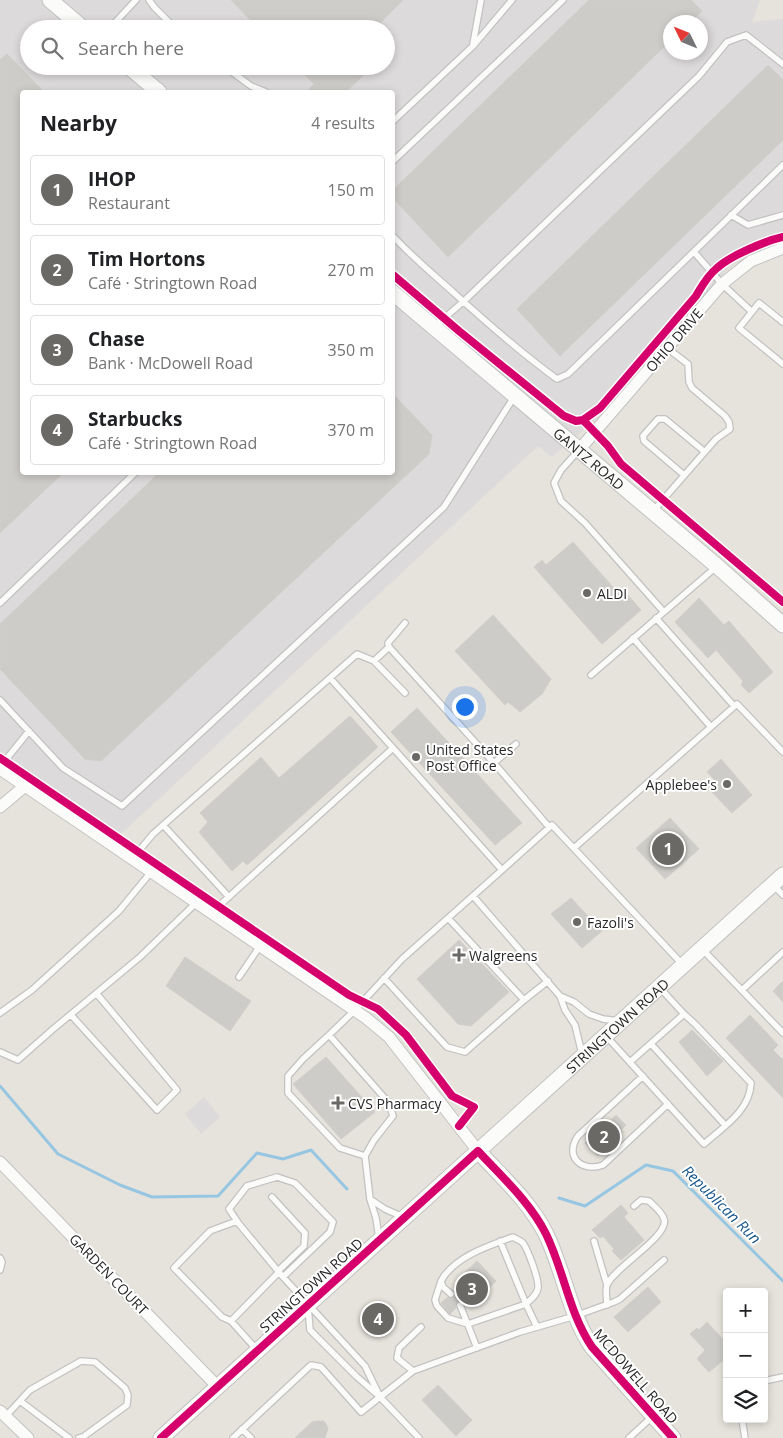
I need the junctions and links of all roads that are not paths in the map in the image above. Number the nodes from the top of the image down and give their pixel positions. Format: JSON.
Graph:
{"nodes":[{"id":1,"x":50,"y":0,"type":"edge"},
{"id":2,"x":136,"y":0,"type":"edge"},
{"id":3,"x":149,"y":0,"type":"edge"},
{"id":4,"x":481,"y":0,"type":"edge"},
{"id":5,"x":512,"y":0,"type":"edge"},
{"id":6,"x":563,"y":0,"type":"edge"},
{"id":7,"x":73,"y":20,"type":"edge"},
{"id":8,"x":117,"y":20,"type":"edge"},
{"id":9,"x":167,"y":20,"type":"edge"},
{"id":10,"x":473,"y":46,"type":"junction"},
{"id":11,"x":783,"y":64,"type":"edge"},
{"id":12,"x":139,"y":75,"type":"edge"},
{"id":13,"x":236,"y":75,"type":"edge"},
{"id":14,"x":157,"y":90,"type":"edge"},
{"id":15,"x":261,"y":90,"type":"edge"},
{"id":16,"x":395,"y":119,"type":"edge"},
{"id":17,"x":395,"y":159,"type":"edge"},
{"id":18,"x":783,"y":165,"type":"edge"},
{"id":19,"x":731,"y":215,"type":"junction"},
{"id":20,"x":783,"y":215,"type":"edge"},
{"id":21,"x":395,"y":238,"type":"edge"},
{"id":22,"x":783,"y":248,"type":"edge"},
{"id":23,"x":694,"y":252,"type":"junction"},
{"id":24,"x":722,"y":284,"type":"junction"},
{"id":25,"x":395,"y":294,"type":"edge"},
{"id":26,"x":464,"y":301,"type":"junction"},
{"id":27,"x":751,"y":311,"type":"junction"},
{"id":28,"x":783,"y":322,"type":"edge"},
{"id":29,"x":434,"y":327,"type":"junction"},
{"id":30,"x":667,"y":348,"type":"junction"},
{"id":31,"x":783,"y":364,"type":"edge"},
{"id":32,"x":514,"y":396,"type":"junction"},
{"id":33,"x":579,"y":450,"type":"junction"},
{"id":34,"x":705,"y":452,"type":"junction"},
{"id":35,"x":133,"y":475,"type":"edge"},
{"id":36,"x":684,"y":475,"type":"junction"},
{"id":37,"x":652,"y":512,"type":"junction"},
{"id":38,"x":717,"y":566,"type":"junction"},
{"id":39,"x":0,"y":603,"type":"edge"},
{"id":40,"x":664,"y":611,"type":"junction"},
{"id":41,"x":656,"y":618,"type":"junction"},
{"id":42,"x":405,"y":623,"type":"dead end"},
{"id":43,"x":783,"y":625,"type":"edge"},
{"id":44,"x":633,"y":638,"type":"junction"},
{"id":45,"x":389,"y":647,"type":"junction"},
{"id":46,"x":374,"y":661,"type":"junction"},
{"id":47,"x":591,"y":675,"type":"dead end"},
{"id":48,"x":330,"y":678,"type":"junction"},
{"id":49,"x":405,"y":693,"type":"dead end"},
{"id":50,"x":0,"y":700,"type":"edge"},
{"id":51,"x":734,"y":706,"type":"junction"},
{"id":52,"x":711,"y":727,"type":"junction"},
{"id":53,"x":29,"y":731,"type":"junction"},
{"id":54,"x":516,"y":744,"type":"dead end"},
{"id":55,"x":393,"y":748,"type":"junction"},
{"id":56,"x":783,"y":752,"type":"edge"},
{"id":57,"x":494,"y":763,"type":"junction"},
{"id":58,"x":0,"y":768,"type":"edge"},
{"id":59,"x":25,"y":786,"type":"junction"},
{"id":60,"x":0,"y":807,"type":"edge"},
{"id":61,"x":162,"y":825,"type":"junction"},
{"id":62,"x":549,"y":827,"type":"junction"},
{"id":63,"x":574,"y":848,"type":"junction"},
{"id":64,"x":132,"y":859,"type":"junction"},
{"id":65,"x":502,"y":870,"type":"junction"},
{"id":66,"x":150,"y":872,"type":"junction"},
{"id":67,"x":780,"y":885,"type":"edge"},
{"id":68,"x":473,"y":896,"type":"junction"},
{"id":69,"x":229,"y":897,"type":"junction"},
{"id":70,"x":197,"y":903,"type":"junction"},
{"id":71,"x":211,"y":913,"type":"junction"},
{"id":72,"x":448,"y":918,"type":"junction"},
{"id":73,"x":260,"y":946,"type":"junction"},
{"id":74,"x":702,"y":948,"type":"junction"},
{"id":75,"x":783,"y":952,"type":"edge"},
{"id":76,"x":683,"y":965,"type":"junction"},
{"id":77,"x":239,"y":977,"type":"dead end"},
{"id":78,"x":384,"y":978,"type":"junction"},
{"id":79,"x":548,"y":981,"type":"junction"},
{"id":80,"x":659,"y":987,"type":"junction"},
{"id":81,"x":742,"y":990,"type":"junction"},
{"id":82,"x":97,"y":994,"type":"junction"},
{"id":83,"x":560,"y":996,"type":"junction"},
{"id":84,"x":524,"y":1000,"type":"junction"},
{"id":85,"x":355,"y":1010,"type":"junction"},
{"id":86,"x":0,"y":1014,"type":"edge"},
{"id":87,"x":684,"y":1014,"type":"junction"},
{"id":88,"x":71,"y":1015,"type":"junction"},
{"id":89,"x":622,"y":1021,"type":"junction"},
{"id":90,"x":783,"y":1033,"type":"edge"},
{"id":91,"x":329,"y":1035,"type":"junction"},
{"id":92,"x":606,"y":1035,"type":"junction"},
{"id":93,"x":651,"y":1044,"type":"junction"},
{"id":94,"x":0,"y":1052,"type":"edge"},
{"id":95,"x":582,"y":1056,"type":"junction"},
{"id":96,"x":630,"y":1062,"type":"junction"},
{"id":97,"x":643,"y":1076,"type":"junction"},
{"id":98,"x":668,"y":1104,"type":"junction"},
{"id":99,"x":725,"y":1125,"type":"junction"},
{"id":100,"x":478,"y":1151,"type":"junction"},
{"id":101,"x":366,"y":1156,"type":"junction"},
{"id":102,"x":0,"y":1162,"type":"edge"},
{"id":103,"x":272,"y":1197,"type":"dead end"},
{"id":104,"x":370,"y":1199,"type":"junction"},
{"id":105,"x":634,"y":1206,"type":"dead end"},
{"id":106,"x":404,"y":1218,"type":"junction"},
{"id":107,"x":236,"y":1221,"type":"junction"},
{"id":108,"x":379,"y":1240,"type":"junction"},
{"id":109,"x":594,"y":1241,"type":"dead end"},
{"id":110,"x":500,"y":1242,"type":"junction"},
{"id":111,"x":0,"y":1258,"type":"edge"},
{"id":112,"x":664,"y":1260,"type":"dead end"},
{"id":113,"x":0,"y":1270,"type":"edge"},
{"id":114,"x":280,"y":1273,"type":"junction"},
{"id":115,"x":441,"y":1281,"type":"junction"},
{"id":116,"x":607,"y":1285,"type":"junction"},
{"id":117,"x":451,"y":1294,"type":"dead end"},
{"id":118,"x":526,"y":1304,"type":"junction"},
{"id":119,"x":607,"y":1304,"type":"junction"},
{"id":120,"x":308,"y":1305,"type":"junction"},
{"id":121,"x":460,"y":1305,"type":"dead end"},
{"id":122,"x":575,"y":1316,"type":"junction"},
{"id":123,"x":232,"y":1321,"type":"junction"},
{"id":124,"x":468,"y":1324,"type":"junction"},
{"id":125,"x":537,"y":1326,"type":"junction"},
{"id":126,"x":421,"y":1327,"type":"dead end"},
{"id":127,"x":477,"y":1348,"type":"junction"},
{"id":128,"x":257,"y":1351,"type":"junction"},
{"id":129,"x":413,"y":1371,"type":"junction"},
{"id":130,"x":783,"y":1377,"type":"edge"},
{"id":131,"x":768,"y":1380,"type":"edge"},
{"id":132,"x":218,"y":1387,"type":"junction"},
{"id":133,"x":380,"y":1397,"type":"junction"},
{"id":134,"x":20,"y":1401,"type":"junction"},
{"id":135,"x":3,"y":1414,"type":"edge"},
{"id":136,"x":653,"y":1416,"type":"junction"},
{"id":137,"x":743,"y":1423,"type":"edge"},
{"id":138,"x":242,"y":1429,"type":"junction"},
{"id":139,"x":28,"y":1438,"type":"edge"},
{"id":140,"x":69,"y":1438,"type":"edge"},
{"id":141,"x":79,"y":1438,"type":"edge"},
{"id":142,"x":161,"y":1438,"type":"edge"},
{"id":143,"x":232,"y":1438,"type":"edge"},
{"id":144,"x":251,"y":1438,"type":"edge"},
{"id":145,"x":419,"y":1438,"type":"edge"},
{"id":146,"x":629,"y":1438,"type":"edge"},
{"id":147,"x":673,"y":1438,"type":"edge"},
{"id":148,"x":745,"y":1438,"type":"edge"}],
"edges":[{"from":1,"to":7,"type":"main road"},
{"from":2,"to":8,"type":"lane"},
{"from":3,"to":9,"type":"lane"},
{"from":4,"to":10,"type":"lane"},
{"from":5,"to":10,"type":"lane"},
{"from":6,"to":17,"type":"lane"},
{"from":10,"to":16,"type":"lane"},
{"from":11,"to":26,"type":"lane"},
{"from":12,"to":14,"type":"main road"},
{"from":13,"to":15,"type":"lane"},
{"from":18,"to":19,"type":"lane"},
{"from":19,"to":20,"type":"lane"},
{"from":19,"to":23,"type":"lane"},
{"from":21,"to":26,"type":"lane"},
{"from":22,"to":24,"type":"street","name":"OHIO DRIVE"},
{"from":23,"to":24,"type":"lane"},
{"from":23,"to":26,"type":"lane"},
{"from":24,"to":27,"type":"lane"},
{"from":24,"to":30,"type":"street","name":"OHIO DRIVE"},
{"from":25,"to":29,"type":"main road","name":"GANTZ ROAD"},
{"from":26,"to":29,"type":"lane"},
{"from":27,"to":28,"type":"lane"},
{"from":27,"to":31,"type":"lane"},
{"from":29,"to":32,"type":"main road","name":"GANTZ ROAD"},
{"from":30,"to":33,"type":"street","name":"OHIO DRIVE"},
{"from":30,"to":34,"type":"lane"},
{"from":32,"to":33,"type":"main road","name":"GANTZ ROAD"},
{"from":32,"to":53,"type":"lane"},
{"from":33,"to":37,"type":"main road","name":"GANTZ ROAD"},
{"from":33,"to":40,"type":"lane"},
{"from":34,"to":36,"type":"lane"},
{"from":34,"to":36,"type":"lane"},
{"from":35,"to":39,"type":"lane"},
{"from":36,"to":37,"type":"lane"},
{"from":37,"to":38,"type":"main road","name":"GANTZ ROAD"},
{"from":38,"to":40,"type":"lane"},
{"from":38,"to":43,"type":"main road","name":"GANTZ ROAD"},
{"from":40,"to":41,"type":"lane"},
{"from":41,"to":44,"type":"lane"},
{"from":41,"to":51,"type":"lane"},
{"from":42,"to":45,"type":"lane"},
{"from":44,"to":47,"type":"lane"},
{"from":44,"to":52,"type":"lane"},
{"from":45,"to":46,"type":"lane"},
{"from":45,"to":57,"type":"lane"},
{"from":46,"to":48,"type":"lane"},
{"from":46,"to":49,"type":"lane"},
{"from":48,"to":55,"type":"lane"},
{"from":48,"to":61,"type":"lane"},
{"from":50,"to":53,"type":"lane"},
{"from":51,"to":52,"type":"lane"},
{"from":51,"to":56,"type":"lane"},
{"from":52,"to":63,"type":"lane"},
{"from":53,"to":58,"type":"lane"},
{"from":54,"to":57,"type":"lane"},
{"from":55,"to":65,"type":"lane"},
{"from":55,"to":69,"type":"lane"},
{"from":57,"to":62,"type":"lane"},
{"from":58,"to":59,"type":"street","name":"MCDOWELL ROAD"},
{"from":59,"to":60,"type":"street"},
{"from":59,"to":64,"type":"street","name":"MCDOWELL ROAD"},
{"from":61,"to":64,"type":"lane"},
{"from":61,"to":69,"type":"lane"},
{"from":62,"to":63,"type":"lane"},
{"from":62,"to":65,"type":"lane"},
{"from":63,"to":76,"type":"lane"},
{"from":64,"to":66,"type":"street","name":"MCDOWELL ROAD"},
{"from":65,"to":68,"type":"lane"},
{"from":66,"to":70,"type":"street","name":"MCDOWELL ROAD"},
{"from":66,"to":86,"type":"lane"},
{"from":67,"to":74,"type":"main road","name":"STRINGTOWN ROAD"},
{"from":68,"to":72,"type":"lane"},
{"from":68,"to":79,"type":"lane"},
{"from":69,"to":71,"type":"lane"},
{"from":70,"to":71,"type":"street","name":"MCDOWELL ROAD"},
{"from":70,"to":82,"type":"lane"},
{"from":71,"to":73,"type":"street","name":"MCDOWELL ROAD"},
{"from":72,"to":78,"type":"lane"},
{"from":72,"to":84,"type":"lane"},
{"from":73,"to":77,"type":"lane"},
{"from":73,"to":85,"type":"street","name":"MCDOWELL ROAD"},
{"from":74,"to":76,"type":"main road","name":"STRINGTOWN ROAD"},
{"from":74,"to":81,"type":"lane"},
{"from":75,"to":81,"type":"lane"},
{"from":76,"to":80,"type":"main road","name":"STRINGTOWN ROAD"},
{"from":78,"to":84,"type":"lane"},
{"from":78,"to":85,"type":"lane"},
{"from":79,"to":83,"type":"lane"},
{"from":79,"to":84,"type":"lane"},
{"from":80,"to":87,"type":"lane"},
{"from":80,"to":89,"type":"main road","name":"STRINGTOWN ROAD"},
{"from":81,"to":90,"type":"lane"},
{"from":82,"to":88,"type":"lane"},
{"from":82,"to":88,"type":"lane"},
{"from":83,"to":89,"type":"lane"},
{"from":83,"to":95,"type":"lane"},
{"from":85,"to":91,"type":"lane"},
{"from":85,"to":100,"type":"street","name":"MCDOWELL ROAD"},
{"from":87,"to":93,"type":"lane"},
{"from":87,"to":99,"type":"lane"},
{"from":88,"to":94,"type":"lane"},
{"from":89,"to":92,"type":"main road","name":"STRINGTOWN ROAD"},
{"from":91,"to":101,"type":"lane"},
{"from":91,"to":101,"type":"lane"},
{"from":92,"to":95,"type":"main road","name":"STRINGTOWN ROAD"},
{"from":92,"to":96,"type":"lane"},
{"from":93,"to":96,"type":"lane"},
{"from":93,"to":99,"type":"lane"},
{"from":95,"to":100,"type":"main road","name":"STRINGTOWN ROAD"},
{"from":96,"to":97,"type":"lane"},
{"from":97,"to":98,"type":"lane"},
{"from":97,"to":98,"type":"lane"},
{"from":98,"to":99,"type":"lane"},
{"from":100,"to":106,"type":"main road","name":"STRINGTOWN ROAD"},
{"from":100,"to":122,"type":"main road","name":"MCDOWELL ROAD"},
{"from":101,"to":104,"type":"lane"},
{"from":102,"to":132,"type":"street","name":"GARDEN COURT"},
{"from":103,"to":114,"type":"lane"},
{"from":104,"to":106,"type":"lane"},
{"from":104,"to":108,"type":"lane"},
{"from":105,"to":116,"type":"lane"},
{"from":106,"to":108,"type":"main road","name":"STRINGTOWN ROAD"},
{"from":107,"to":114,"type":"lane"},
{"from":107,"to":114,"type":"lane"},
{"from":107,"to":123,"type":"lane"},
{"from":108,"to":120,"type":"main road","name":"STRINGTOWN ROAD"},
{"from":109,"to":116,"type":"lane"},
{"from":110,"to":115,"type":"lane"},
{"from":110,"to":118,"type":"lane"},
{"from":110,"to":118,"type":"lane"},
{"from":111,"to":113,"type":"lane"},
{"from":112,"to":119,"type":"lane"},
{"from":114,"to":120,"type":"lane"},
{"from":114,"to":123,"type":"lane"},
{"from":115,"to":117,"type":"lane"},
{"from":115,"to":124,"type":"lane"},
{"from":116,"to":119,"type":"lane"},
{"from":118,"to":124,"type":"lane"},
{"from":118,"to":125,"type":"lane"},
{"from":119,"to":122,"type":"lane"},
{"from":120,"to":128,"type":"main road","name":"STRINGTOWN ROAD"},
{"from":120,"to":133,"type":"lane"},
{"from":120,"to":133,"type":"lane"},
{"from":121,"to":124,"type":"lane"},
{"from":122,"to":125,"type":"lane"},
{"from":122,"to":136,"type":"main road","name":"MCDOWELL ROAD"},
{"from":123,"to":128,"type":"lane"},
{"from":124,"to":127,"type":"lane"},
{"from":125,"to":127,"type":"lane"},
{"from":126,"to":129,"type":"lane"},
{"from":127,"to":129,"type":"lane"},
{"from":128,"to":132,"type":"main road","name":"STRINGTOWN ROAD"},
{"from":129,"to":133,"type":"lane"},
{"from":130,"to":131,"type":"lane"},
{"from":132,"to":142,"type":"main road","name":"STRINGTOWN ROAD"},
{"from":133,"to":138,"type":"lane"},
{"from":133,"to":145,"type":"lane"},
{"from":134,"to":135,"type":"lane"},
{"from":134,"to":140,"type":"lane"},
{"from":134,"to":141,"type":"lane"},
{"from":135,"to":139,"type":"street"},
{"from":136,"to":146,"type":"lane"},
{"from":136,"to":147,"type":"main road","name":"MCDOWELL ROAD"},
{"from":137,"to":148,"type":"lane"},
{"from":138,"to":143,"type":"lane"},
{"from":138,"to":144,"type":"lane"}]}
